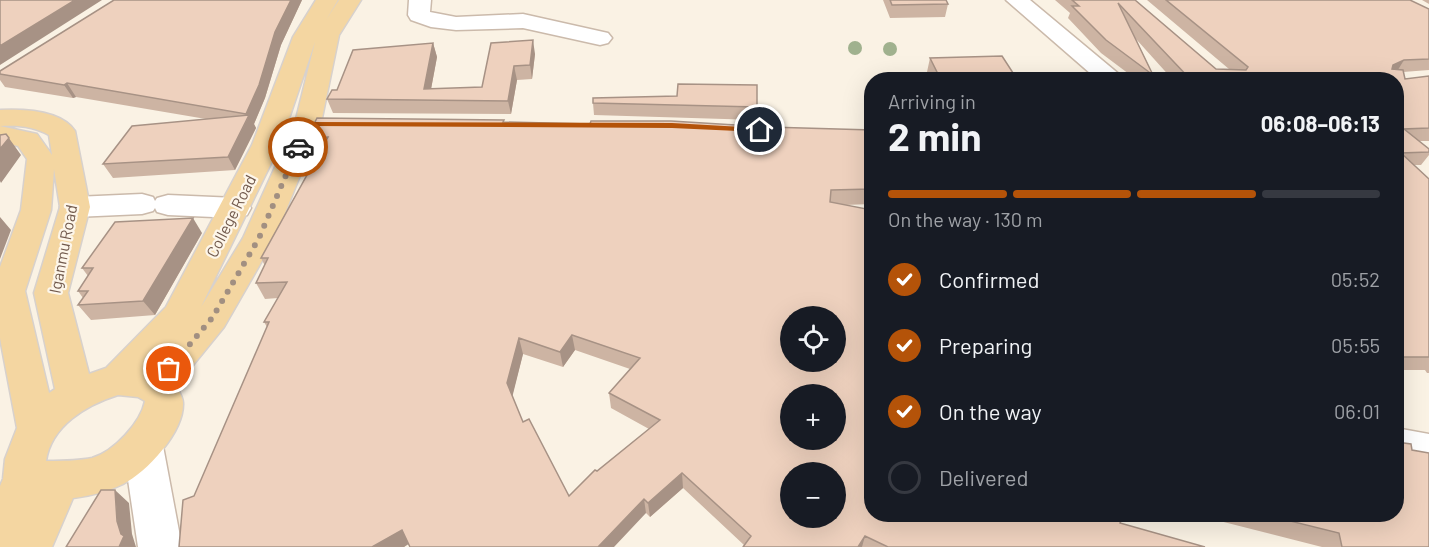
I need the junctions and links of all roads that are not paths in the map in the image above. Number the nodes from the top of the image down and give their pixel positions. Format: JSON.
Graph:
{"nodes":[{"id":1,"x":327,"y":0,"type":"edge"},
{"id":2,"x":350,"y":0,"type":"edge"},
{"id":3,"x":420,"y":0,"type":"edge"},
{"id":4,"x":1017,"y":0,"type":"edge"},
{"id":5,"x":600,"y":38,"type":"dead end"},
{"id":6,"x":1103,"y":72,"type":"edge"},
{"id":7,"x":0,"y":118,"type":"edge"},
{"id":8,"x":0,"y":134,"type":"edge"},
{"id":9,"x":75,"y":207,"type":"junction"},
{"id":10,"x":236,"y":208,"type":"junction"},
{"id":11,"x":4,"y":292,"type":"edge"},
{"id":12,"x":136,"y":383,"type":"junction"},
{"id":13,"x":75,"y":395,"type":"junction"},
{"id":14,"x":37,"y":428,"type":"junction"},
{"id":15,"x":143,"y":446,"type":"junction"},
{"id":16,"x":1404,"y":447,"type":"edge"},
{"id":17,"x":1429,"y":452,"type":"edge"},
{"id":18,"x":41,"y":481,"type":"junction"},
{"id":19,"x":0,"y":538,"type":"edge"},
{"id":20,"x":30,"y":547,"type":"edge"},
{"id":21,"x":160,"y":547,"type":"edge"}],
"edges":[{"from":1,"to":10,"type":"main road","name":"College Road"},
{"from":2,"to":12,"type":"main road","name":"College Road"},
{"from":3,"to":5,"type":"street"},
{"from":4,"to":6,"type":"street"},
{"from":7,"to":9,"type":"main road","name":"Iganmu Road"},
{"from":8,"to":11,"type":"main road","name":"Iganmu Road"},
{"from":9,"to":10,"type":"street"},
{"from":9,"to":13,"type":"main road","name":"Iganmu Road"},
{"from":10,"to":12,"type":"main road","name":"College Road"},
{"from":11,"to":14,"type":"main road","name":"Iganmu Road"},
{"from":12,"to":13,"type":"main road"},
{"from":12,"to":15,"type":"main road"},
{"from":13,"to":14,"type":"main road"},
{"from":14,"to":18,"type":"main road"},
{"from":15,"to":18,"type":"main road"},
{"from":15,"to":21,"type":"street"},
{"from":16,"to":17,"type":"street"},
{"from":18,"to":19,"type":"main road"},
{"from":18,"to":20,"type":"main road"}]}
